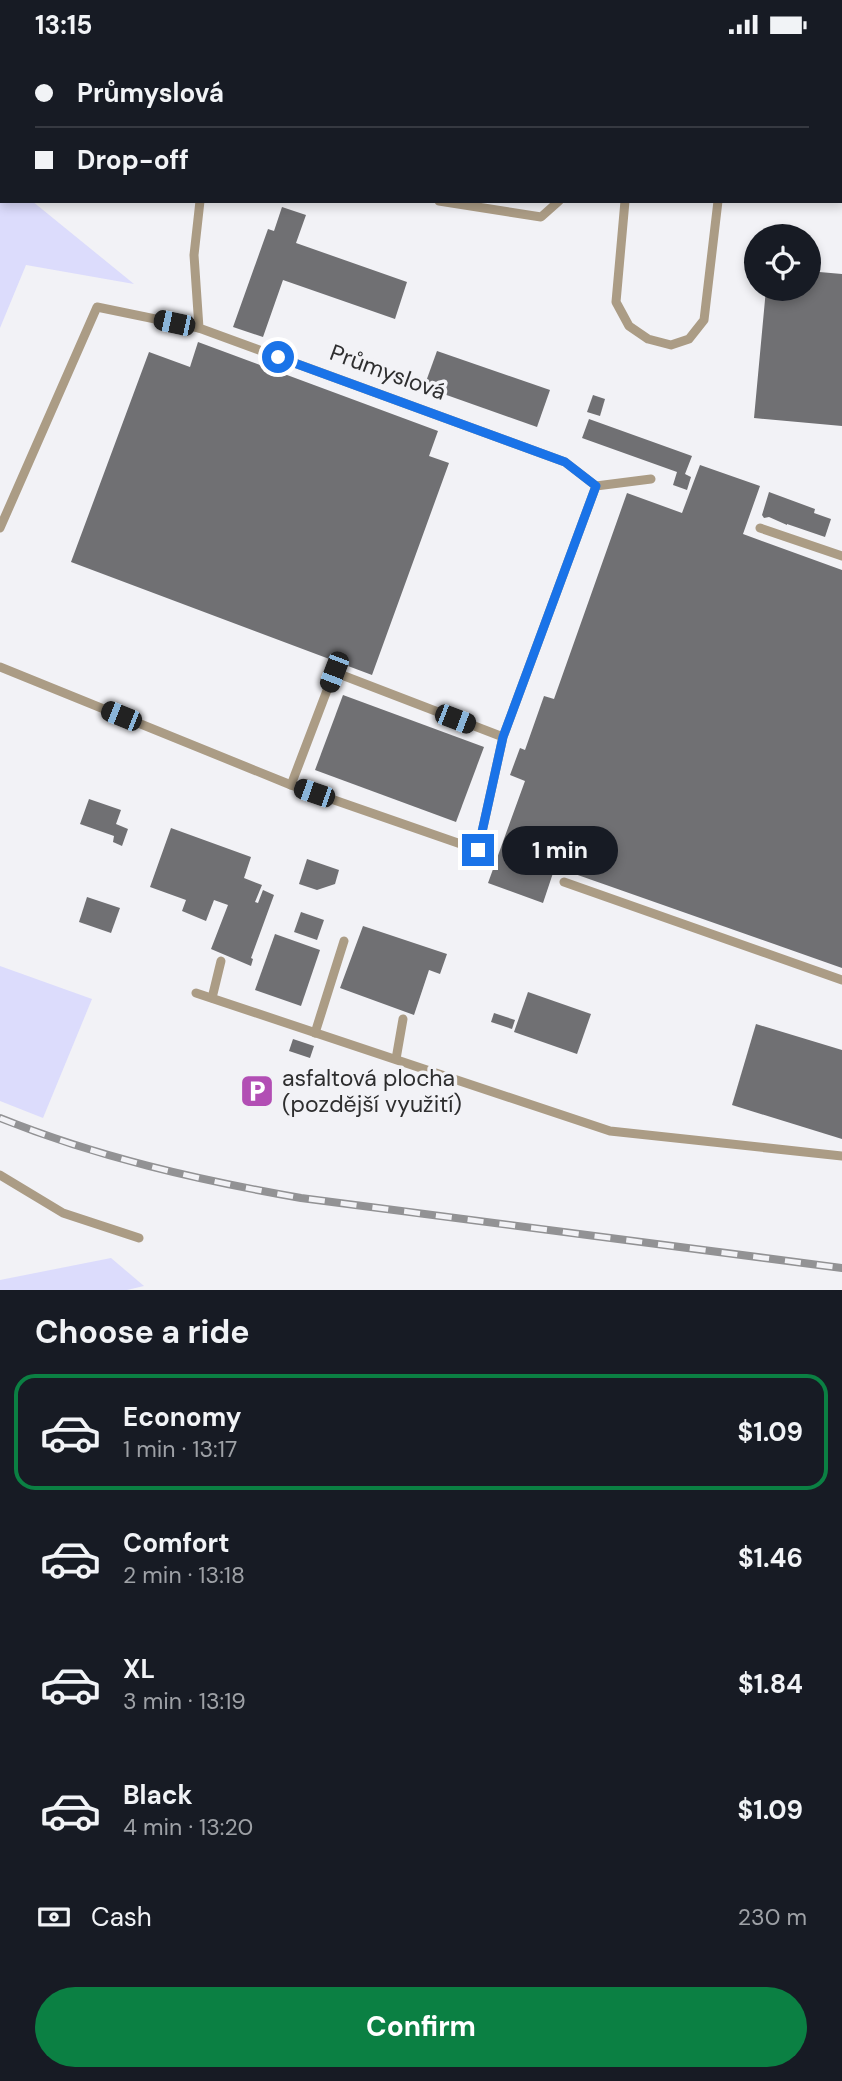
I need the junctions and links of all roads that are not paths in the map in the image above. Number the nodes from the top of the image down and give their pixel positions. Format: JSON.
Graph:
{"nodes":[{"id":1,"x":200,"y":203,"type":"edge"},
{"id":2,"x":452,"y":203,"type":"edge"},
{"id":3,"x":557,"y":203,"type":"edge"},
{"id":4,"x":625,"y":203,"type":"edge"},
{"id":5,"x":718,"y":203,"type":"edge"},
{"id":6,"x":199,"y":328,"type":"junction"},
{"id":7,"x":651,"y":479,"type":"dead end"},
{"id":8,"x":596,"y":486,"type":"junction"},
{"id":9,"x":0,"y":528,"type":"edge"},
{"id":10,"x":760,"y":528,"type":"dead end"},
{"id":11,"x":842,"y":556,"type":"edge"},
{"id":12,"x":0,"y":667,"type":"edge"},
{"id":13,"x":503,"y":737,"type":"junction"},
{"id":14,"x":291,"y":785,"type":"junction"},
{"id":15,"x":565,"y":882,"type":"dead end"},
{"id":16,"x":344,"y":940,"type":"dead end"},
{"id":17,"x":221,"y":961,"type":"dead end"},
{"id":18,"x":842,"y":980,"type":"edge"},
{"id":19,"x":196,"y":993,"type":"dead end"},
{"id":20,"x":212,"y":998,"type":"junction"},
{"id":21,"x":403,"y":1019,"type":"dead end"},
{"id":22,"x":315,"y":1033,"type":"junction"},
{"id":23,"x":396,"y":1059,"type":"junction"},
{"id":24,"x":842,"y":1156,"type":"edge"},
{"id":25,"x":0,"y":1175,"type":"edge"},
{"id":26,"x":139,"y":1238,"type":"dead end"}],
"edges":[{"from":1,"to":6,"type":"lane"},
{"from":2,"to":3,"type":"lane"},
{"from":4,"to":5,"type":"lane"},
{"from":6,"to":8,"type":"lane","name":"Průmyslová"},
{"from":6,"to":9,"type":"lane","name":"Průmyslová"},
{"from":7,"to":8,"type":"lane"},
{"from":8,"to":13,"type":"lane"},
{"from":10,"to":11,"type":"lane"},
{"from":12,"to":14,"type":"lane"},
{"from":13,"to":14,"type":"lane"},
{"from":13,"to":14,"type":"lane"},
{"from":15,"to":18,"type":"lane"},
{"from":16,"to":22,"type":"lane"},
{"from":17,"to":20,"type":"lane"},
{"from":19,"to":20,"type":"lane"},
{"from":20,"to":22,"type":"lane"},
{"from":21,"to":23,"type":"lane"},
{"from":22,"to":23,"type":"lane"},
{"from":23,"to":24,"type":"lane"},
{"from":25,"to":26,"type":"lane"}]}
